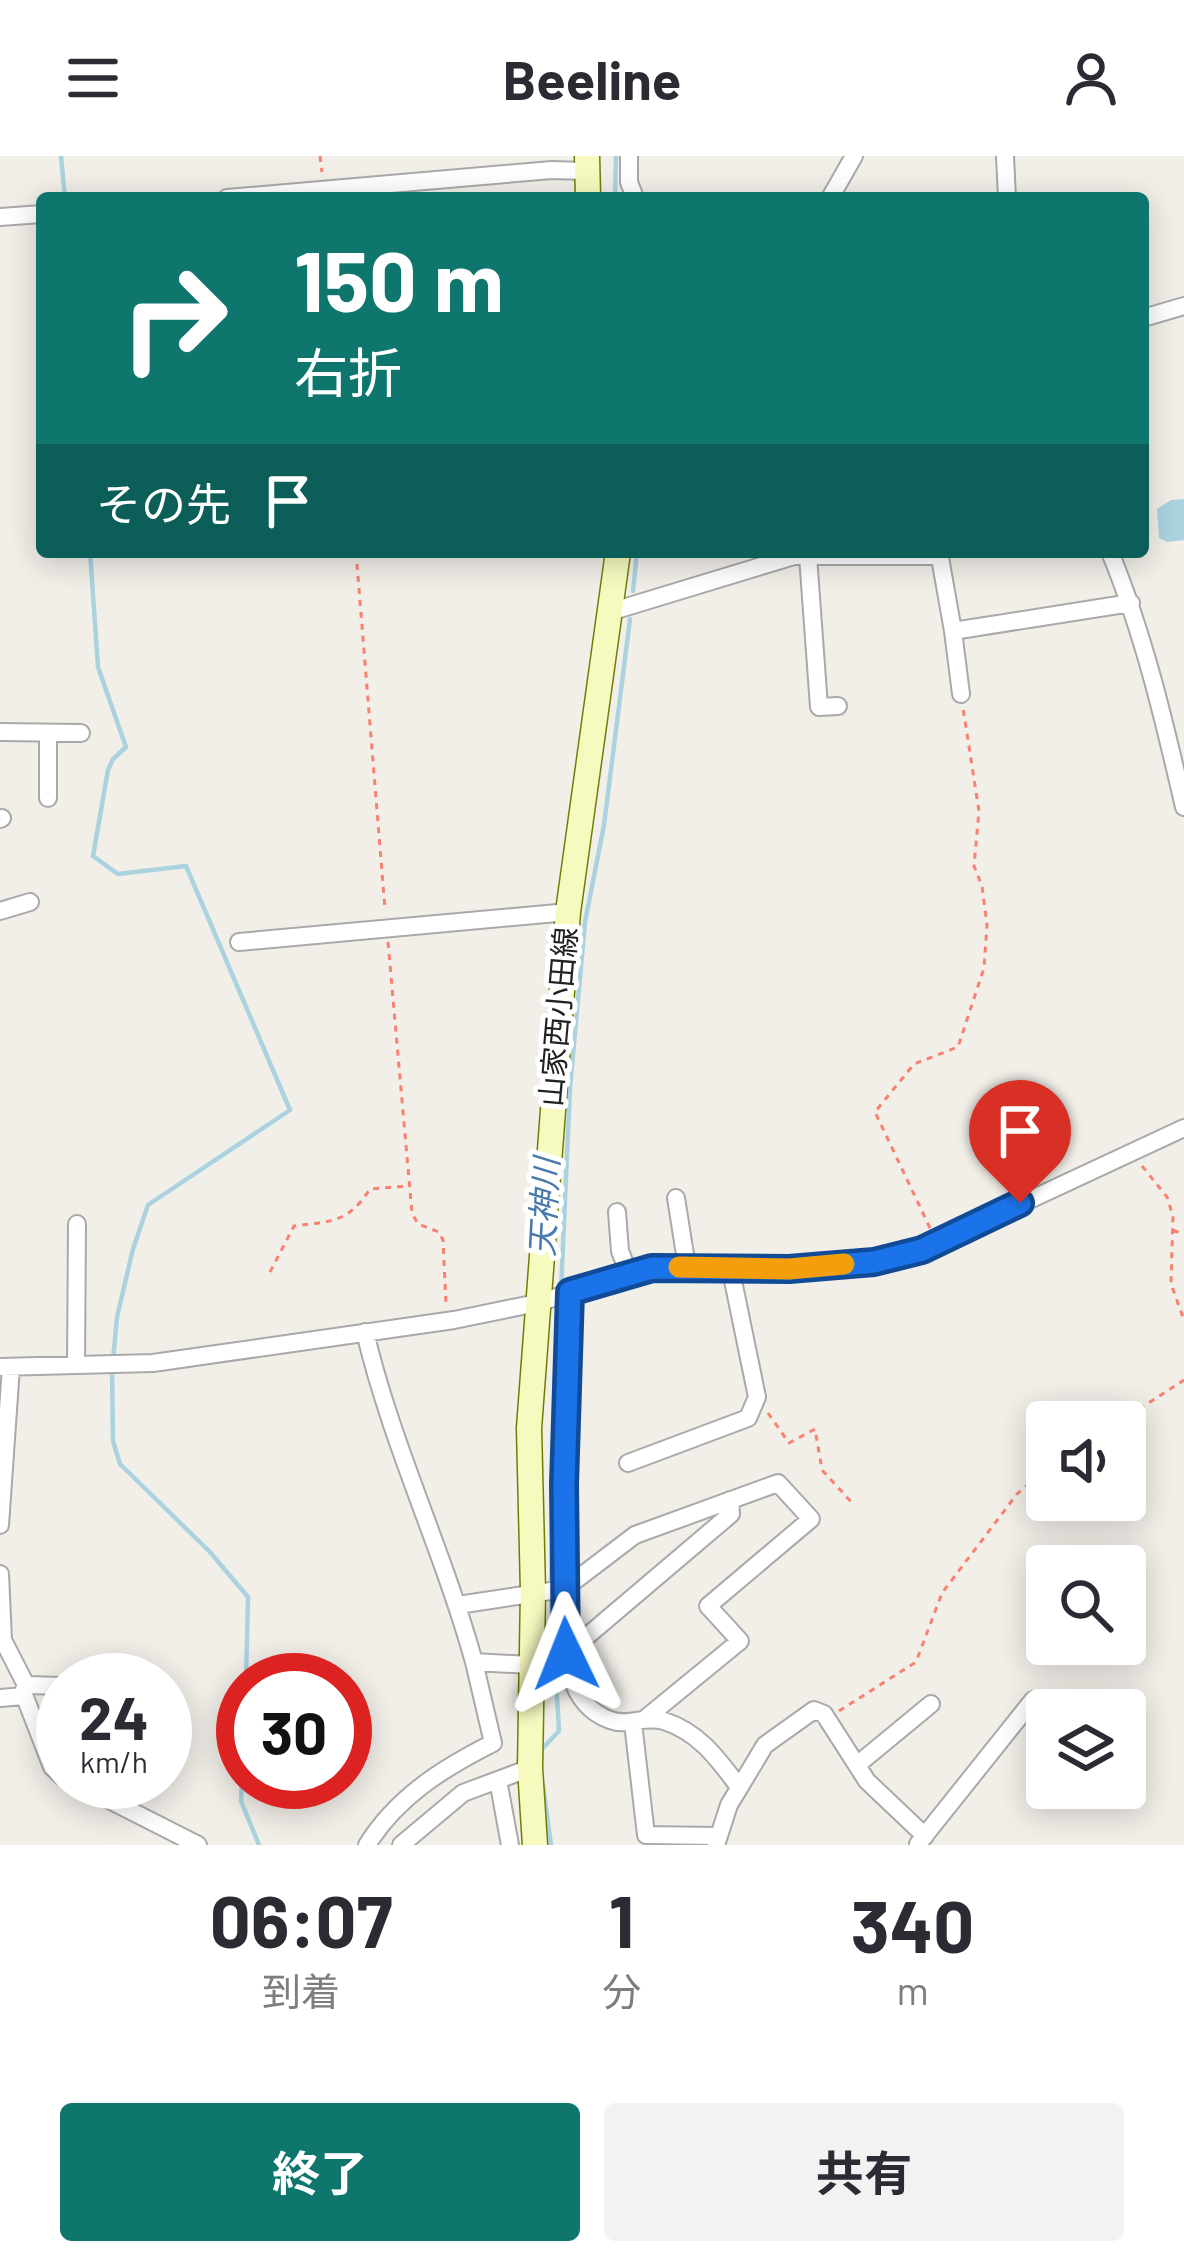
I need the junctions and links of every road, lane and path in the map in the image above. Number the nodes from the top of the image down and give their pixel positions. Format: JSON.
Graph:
{"nodes":[{"id":1,"x":629,"y":156,"type":"edge"},
{"id":2,"x":854,"y":156,"type":"edge"},
{"id":3,"x":1005,"y":156,"type":"edge"},
{"id":4,"x":586,"y":163,"type":"edge"},
{"id":5,"x":297,"y":192,"type":"edge"},
{"id":6,"x":632,"y":192,"type":"edge"},
{"id":7,"x":833,"y":192,"type":"edge"},
{"id":8,"x":1007,"y":192,"type":"edge"},
{"id":9,"x":36,"y":215,"type":"edge"},
{"id":10,"x":0,"y":218,"type":"edge"},
{"id":11,"x":1184,"y":306,"type":"edge"},
{"id":12,"x":1149,"y":316,"type":"edge"},
{"id":13,"x":356,"y":558,"type":"edge"},
{"id":14,"x":617,"y":558,"type":"edge"},
{"id":15,"x":787,"y":558,"type":"edge"},
{"id":16,"x":808,"y":558,"type":"edge"},
{"id":17,"x":940,"y":558,"type":"edge"},
{"id":18,"x":1111,"y":558,"type":"edge"},
{"id":19,"x":1130,"y":603,"type":"junction"},
{"id":20,"x":613,"y":611,"type":"junction"},
{"id":21,"x":953,"y":631,"type":"junction"},
{"id":22,"x":961,"y":694,"type":"joint"},
{"id":23,"x":838,"y":706,"type":"dead end"},
{"id":24,"x":0,"y":732,"type":"edge"},
{"id":25,"x":48,"y":733,"type":"junction"},
{"id":26,"x":81,"y":733,"type":"dead end"},
{"id":27,"x":48,"y":798,"type":"dead end"},
{"id":28,"x":1184,"y":807,"type":"edge"},
{"id":29,"x":30,"y":902,"type":"dead end"},
{"id":30,"x":0,"y":911,"type":"edge"},
{"id":31,"x":568,"y":912,"type":"junction"},
{"id":32,"x":387,"y":928,"type":"junction"},
{"id":33,"x":239,"y":942,"type":"dead end"},
{"id":34,"x":1184,"y":1128,"type":"edge"},
{"id":35,"x":1130,"y":1152,"type":"junction"},
{"id":36,"x":410,"y":1186,"type":"junction"},
{"id":37,"x":676,"y":1198,"type":"dead end"},
{"id":38,"x":617,"y":1212,"type":"dead end"},
{"id":39,"x":77,"y":1224,"type":"dead end"},
{"id":40,"x":1172,"y":1229,"type":"junction"},
{"id":41,"x":1184,"y":1235,"type":"edge"},
{"id":42,"x":938,"y":1243,"type":"junction"},
{"id":43,"x":730,"y":1266,"type":"junction"},
{"id":44,"x":687,"y":1267,"type":"junction"},
{"id":45,"x":270,"y":1272,"type":"dead end"},
{"id":46,"x":629,"y":1274,"type":"junction"},
{"id":47,"x":570,"y":1292,"type":"junction"},
{"id":48,"x":537,"y":1303,"type":"junction"},
{"id":49,"x":454,"y":1320,"type":"junction"},
{"id":50,"x":1184,"y":1320,"type":"edge"},
{"id":51,"x":364,"y":1332,"type":"junction"},
{"id":52,"x":76,"y":1365,"type":"junction"},
{"id":53,"x":5,"y":1367,"type":"edge"},
{"id":54,"x":1184,"y":1380,"type":"edge"},
{"id":55,"x":757,"y":1397,"type":"junction"},
{"id":56,"x":1146,"y":1405,"type":"edge"},
{"id":57,"x":628,"y":1463,"type":"dead end"},
{"id":58,"x":1026,"y":1486,"type":"edge"},
{"id":59,"x":730,"y":1500,"type":"junction"},
{"id":60,"x":854,"y":1504,"type":"dead end"},
{"id":61,"x":0,"y":1525,"type":"edge"},
{"id":62,"x":0,"y":1574,"type":"edge"},
{"id":63,"x":564,"y":1589,"type":"junction"},
{"id":64,"x":533,"y":1591,"type":"junction"},
{"id":65,"x":458,"y":1604,"type":"junction"},
{"id":66,"x":566,"y":1654,"type":"junction"},
{"id":67,"x":474,"y":1662,"type":"junction"},
{"id":68,"x":531,"y":1664,"type":"junction"},
{"id":69,"x":36,"y":1689,"type":"edge"},
{"id":70,"x":25,"y":1690,"type":"junction"},
{"id":71,"x":0,"y":1698,"type":"edge"},
{"id":72,"x":931,"y":1704,"type":"dead end"},
{"id":73,"x":1026,"y":1709,"type":"edge"},
{"id":74,"x":828,"y":1719,"type":"junction"},
{"id":75,"x":36,"y":1721,"type":"edge"},
{"id":76,"x":639,"y":1721,"type":"junction"},
{"id":77,"x":857,"y":1765,"type":"junction"},
{"id":78,"x":530,"y":1768,"type":"junction"},
{"id":79,"x":498,"y":1780,"type":"junction"},
{"id":80,"x":739,"y":1787,"type":"junction"},
{"id":81,"x":125,"y":1809,"type":"edge"},
{"id":82,"x":717,"y":1840,"type":"edge"},
{"id":83,"x":921,"y":1840,"type":"edge"},
{"id":84,"x":188,"y":1842,"type":"edge"},
{"id":85,"x":367,"y":1845,"type":"edge"},
{"id":86,"x":401,"y":1845,"type":"edge"},
{"id":87,"x":510,"y":1845,"type":"edge"},
{"id":88,"x":535,"y":1845,"type":"edge"}],
"edges":[{"from":1,"to":6,"type":"street"},
{"from":2,"to":7,"type":"street"},
{"from":3,"to":8,"type":"street"},
{"from":4,"to":5,"type":"street"},
{"from":9,"to":10,"type":"street"},
{"from":11,"to":12,"type":"street"},
{"from":13,"to":32,"type":"path"},
{"from":14,"to":20,"type":"main road","name":"山家西小田線"},
{"from":15,"to":20,"type":"street"},
{"from":16,"to":23,"type":"street"},
{"from":17,"to":21,"type":"street"},
{"from":18,"to":19,"type":"street"},
{"from":19,"to":21,"type":"street"},
{"from":19,"to":28,"type":"street"},
{"from":20,"to":31,"type":"main road","name":"山家西小田線"},
{"from":21,"to":22,"type":"street"},
{"from":22,"to":42,"type":"path"},
{"from":24,"to":25,"type":"street"},
{"from":25,"to":26,"type":"street"},
{"from":25,"to":27,"type":"street"},
{"from":29,"to":30,"type":"street"},
{"from":31,"to":32,"type":"street"},
{"from":31,"to":48,"type":"main road","name":"山家西小田線"},
{"from":32,"to":33,"type":"street"},
{"from":32,"to":36,"type":"path"},
{"from":34,"to":35,"type":"street"},
{"from":35,"to":40,"type":"path"},
{"from":35,"to":42,"type":"street"},
{"from":36,"to":45,"type":"path"},
{"from":36,"to":49,"type":"path"},
{"from":37,"to":44,"type":"street"},
{"from":38,"to":46,"type":"street"},
{"from":39,"to":52,"type":"street"},
{"from":40,"to":41,"type":"path"},
{"from":40,"to":50,"type":"path"},
{"from":42,"to":43,"type":"street"},
{"from":43,"to":44,"type":"street"},
{"from":43,"to":55,"type":"street"},
{"from":44,"to":46,"type":"street"},
{"from":46,"to":47,"type":"street"},
{"from":47,"to":48,"type":"street"},
{"from":47,"to":63,"type":"street"},
{"from":48,"to":49,"type":"street"},
{"from":48,"to":64,"type":"main road","name":"山家西小田線"},
{"from":49,"to":51,"type":"street"},
{"from":51,"to":52,"type":"street"},
{"from":51,"to":65,"type":"street"},
{"from":52,"to":53,"type":"street"},
{"from":53,"to":61,"type":"street"},
{"from":54,"to":56,"type":"path"},
{"from":55,"to":57,"type":"street"},
{"from":55,"to":60,"type":"path"},
{"from":58,"to":74,"type":"path"},
{"from":59,"to":63,"type":"street"},
{"from":59,"to":66,"type":"street"},
{"from":59,"to":76,"type":"street"},
{"from":62,"to":70,"type":"street"},
{"from":63,"to":64,"type":"street"},
{"from":63,"to":66,"type":"street"},
{"from":64,"to":65,"type":"street"},
{"from":64,"to":68,"type":"main road","name":"山家西小田線"},
{"from":65,"to":67,"type":"street"},
{"from":66,"to":76,"type":"street"},
{"from":67,"to":68,"type":"street"},
{"from":67,"to":85,"type":"street"},
{"from":68,"to":78,"type":"main road","name":"山家西小田線"},
{"from":69,"to":70,"type":"street"},
{"from":70,"to":71,"type":"street"},
{"from":70,"to":75,"type":"street"},
{"from":72,"to":77,"type":"street"},
{"from":73,"to":83,"type":"street"},
{"from":74,"to":77,"type":"street"},
{"from":74,"to":80,"type":"street"},
{"from":76,"to":80,"type":"street"},
{"from":76,"to":82,"type":"street"},
{"from":77,"to":83,"type":"street"},
{"from":78,"to":79,"type":"street"},
{"from":78,"to":88,"type":"main road","name":"山家西小田線"},
{"from":79,"to":86,"type":"street"},
{"from":79,"to":87,"type":"street"},
{"from":80,"to":82,"type":"street"},
{"from":81,"to":84,"type":"street"}]}
